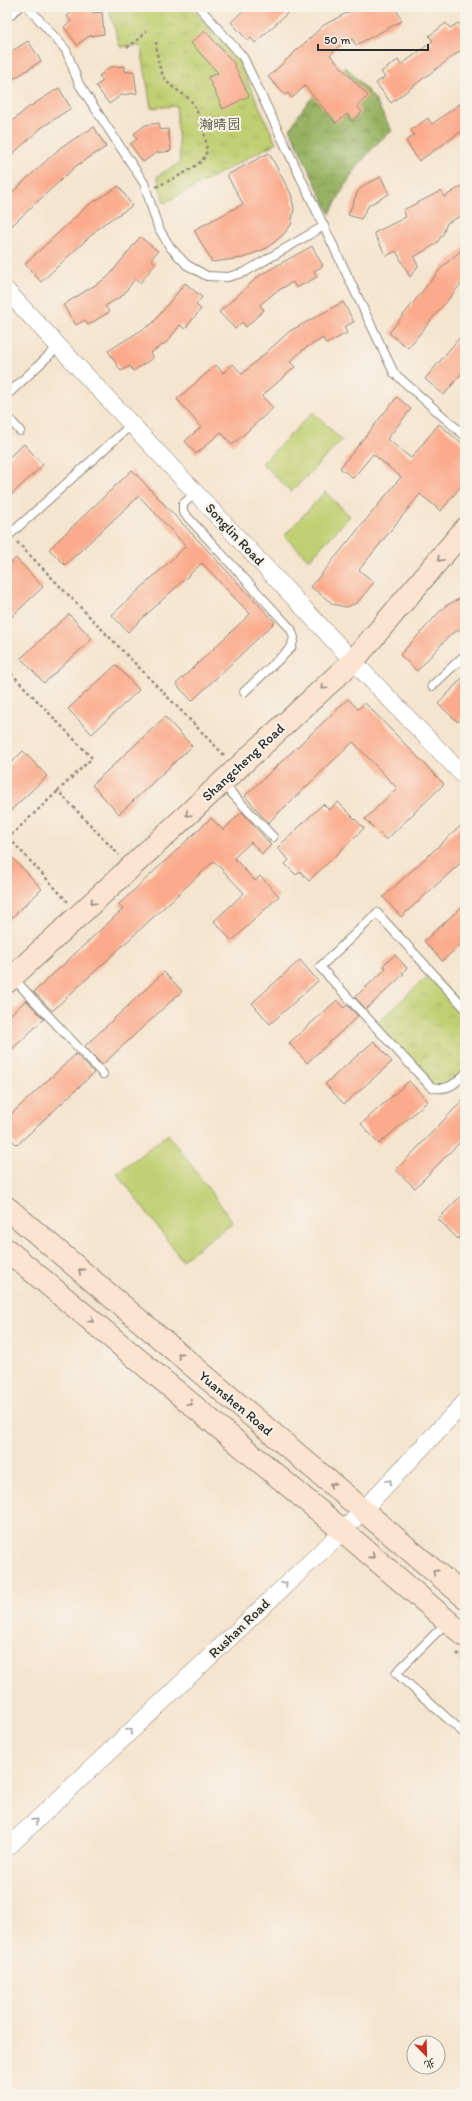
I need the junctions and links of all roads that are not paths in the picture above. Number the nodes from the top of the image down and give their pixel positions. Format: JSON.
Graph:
{"nodes":[{"id":1,"x":19,"y":7,"type":"edge"},
{"id":2,"x":28,"y":7,"type":"edge"},
{"id":3,"x":199,"y":7,"type":"edge"},
{"id":4,"x":7,"y":18,"type":"edge"},
{"id":5,"x":324,"y":226,"type":"junction"},
{"id":6,"x":7,"y":291,"type":"edge"},
{"id":7,"x":59,"y":346,"type":"junction"},
{"id":8,"x":7,"y":395,"type":"edge"},
{"id":9,"x":7,"y":416,"type":"edge"},
{"id":10,"x":132,"y":424,"type":"junction"},
{"id":11,"x":20,"y":431,"type":"dead end"},
{"id":12,"x":465,"y":436,"type":"edge"},
{"id":13,"x":196,"y":493,"type":"junction"},
{"id":14,"x":465,"y":529,"type":"edge"},
{"id":15,"x":8,"y":536,"type":"edge"},
{"id":16,"x":465,"y":654,"type":"edge"},
{"id":17,"x":353,"y":661,"type":"junction"},
{"id":18,"x":432,"y":686,"type":"dead end"},
{"id":19,"x":244,"y":692,"type":"dead end"},
{"id":20,"x":229,"y":775,"type":"junction"},
{"id":21,"x":465,"y":777,"type":"edge"},
{"id":22,"x":273,"y":837,"type":"dead end"},
{"id":23,"x":10,"y":979,"type":"edge"},
{"id":24,"x":465,"y":1008,"type":"edge"},
{"id":25,"x":103,"y":1074,"type":"dead end"},
{"id":26,"x":465,"y":1074,"type":"edge"},
{"id":27,"x":7,"y":1208,"type":"edge"},
{"id":28,"x":7,"y":1250,"type":"edge"},
{"id":29,"x":465,"y":1402,"type":"edge"},
{"id":30,"x":362,"y":1510,"type":"junction"},
{"id":31,"x":343,"y":1531,"type":"junction"},
{"id":32,"x":465,"y":1597,"type":"edge"},
{"id":33,"x":448,"y":1622,"type":"junction"},
{"id":34,"x":465,"y":1636,"type":"edge"},
{"id":35,"x":465,"y":1734,"type":"edge"},
{"id":36,"x":7,"y":1848,"type":"edge"}],
"edges":[{"from":1,"to":4,"type":"lane"},
{"from":2,"to":5,"type":"lane"},
{"from":3,"to":5,"type":"lane"},
{"from":5,"to":12,"type":"lane"},
{"from":6,"to":7,"type":"street","name":"Songlin Road"},
{"from":7,"to":8,"type":"lane"},
{"from":7,"to":10,"type":"street","name":"Songlin Road"},
{"from":9,"to":11,"type":"lane"},
{"from":10,"to":13,"type":"street","name":"Songlin Road"},
{"from":10,"to":15,"type":"lane"},
{"from":13,"to":17,"type":"street","name":"Songlin Road"},
{"from":13,"to":19,"type":"lane"},
{"from":14,"to":17,"type":"main road","name":"Shangcheng Road","one_way":true},
{"from":16,"to":18,"type":"lane"},
{"from":17,"to":20,"type":"main road","name":"Shangcheng Road","one_way":true},
{"from":17,"to":21,"type":"street","name":"Songlin Road"},
{"from":20,"to":22,"type":"lane"},
{"from":20,"to":23,"type":"main road","name":"Shangcheng Road","one_way":true},
{"from":23,"to":25,"type":"lane"},
{"from":24,"to":26,"type":"lane"},
{"from":30,"to":27,"type":"main road","name":"Yuanshen Road","one_way":true},
{"from":28,"to":31,"type":"main road","name":"Yuanshen Road","one_way":true},
{"from":30,"to":29,"type":"street","name":"Rushan Road","one_way":true},
{"from":30,"to":31,"type":"street","name":"Rushan Road"},
{"from":32,"to":30,"type":"main road","name":"Yuanshen Road","one_way":true},
{"from":31,"to":33,"type":"main road","name":"Yuanshen Road","one_way":true},
{"from":36,"to":31,"type":"street","name":"Rushan Road","one_way":true},
{"from":33,"to":34,"type":"main road","name":"Yuanshen Road"},
{"from":33,"to":35,"type":"lane"}]}
